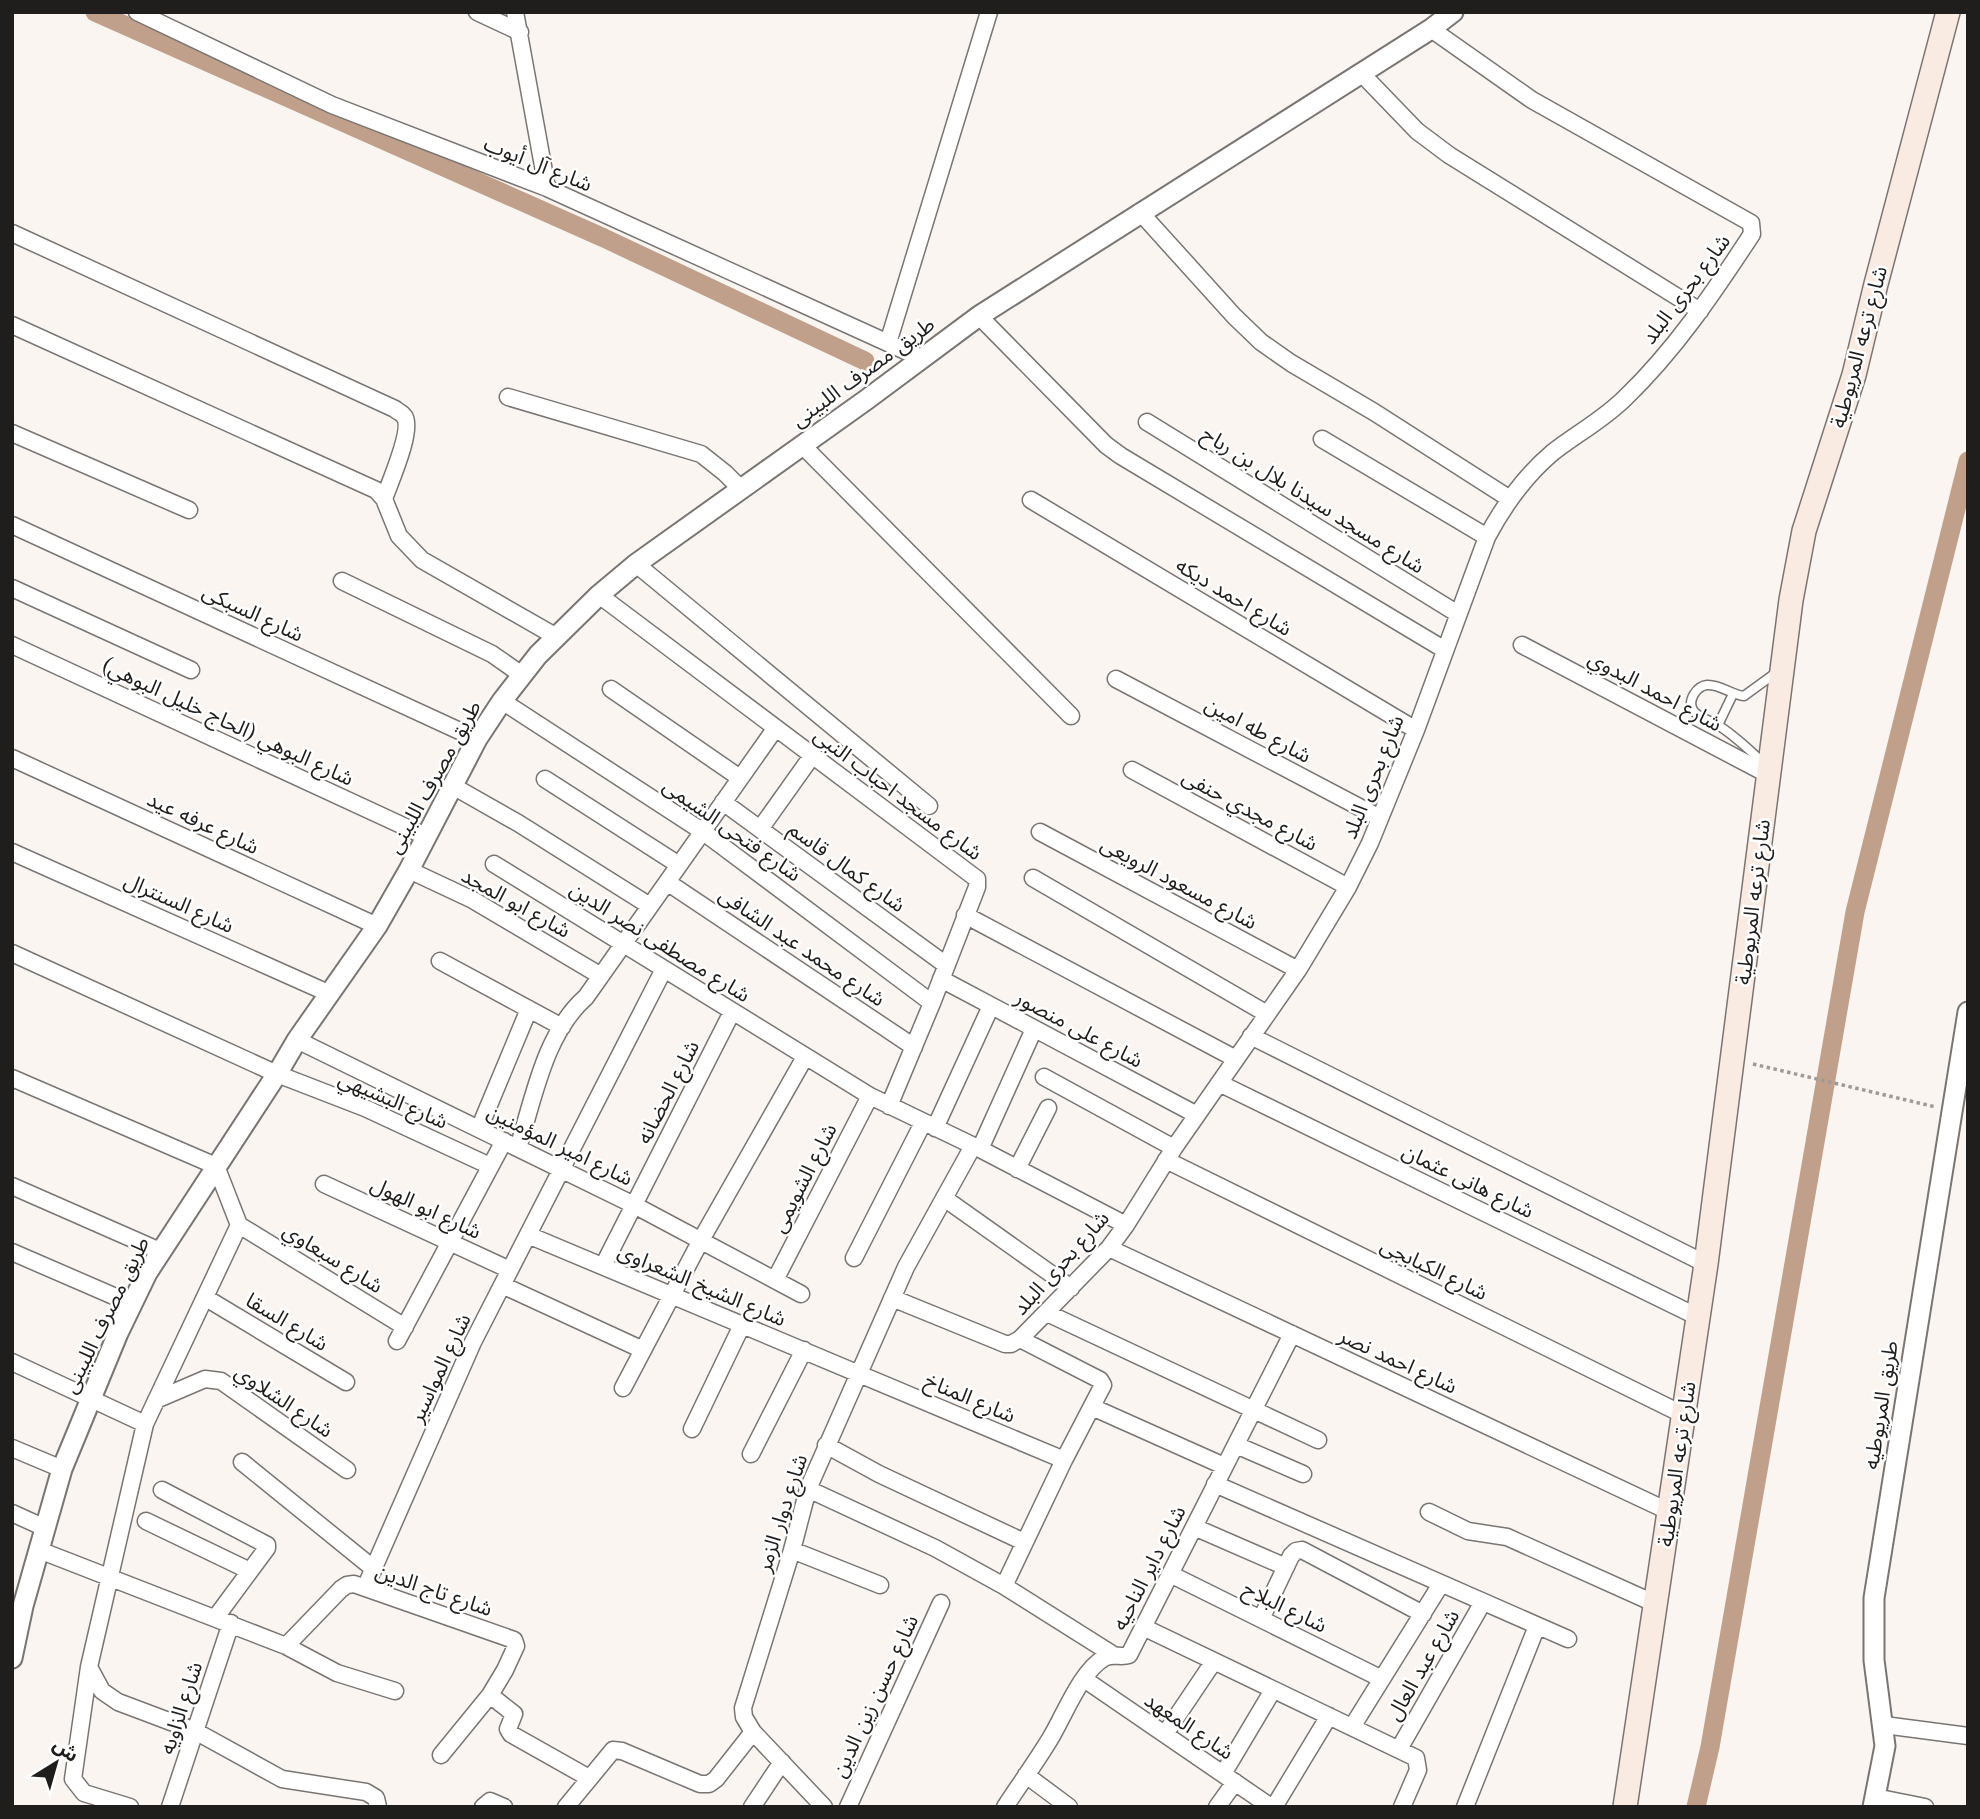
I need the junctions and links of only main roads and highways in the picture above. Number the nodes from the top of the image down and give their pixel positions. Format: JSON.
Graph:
{"nodes":[{"id":1,"x":1948,"y":12,"type":"edge"},
{"id":2,"x":1625,"y":1807,"type":"edge"}],
"edges":[{"from":1,"to":2,"type":"main road","name":"شارع ترعه المريوطية"}]}
